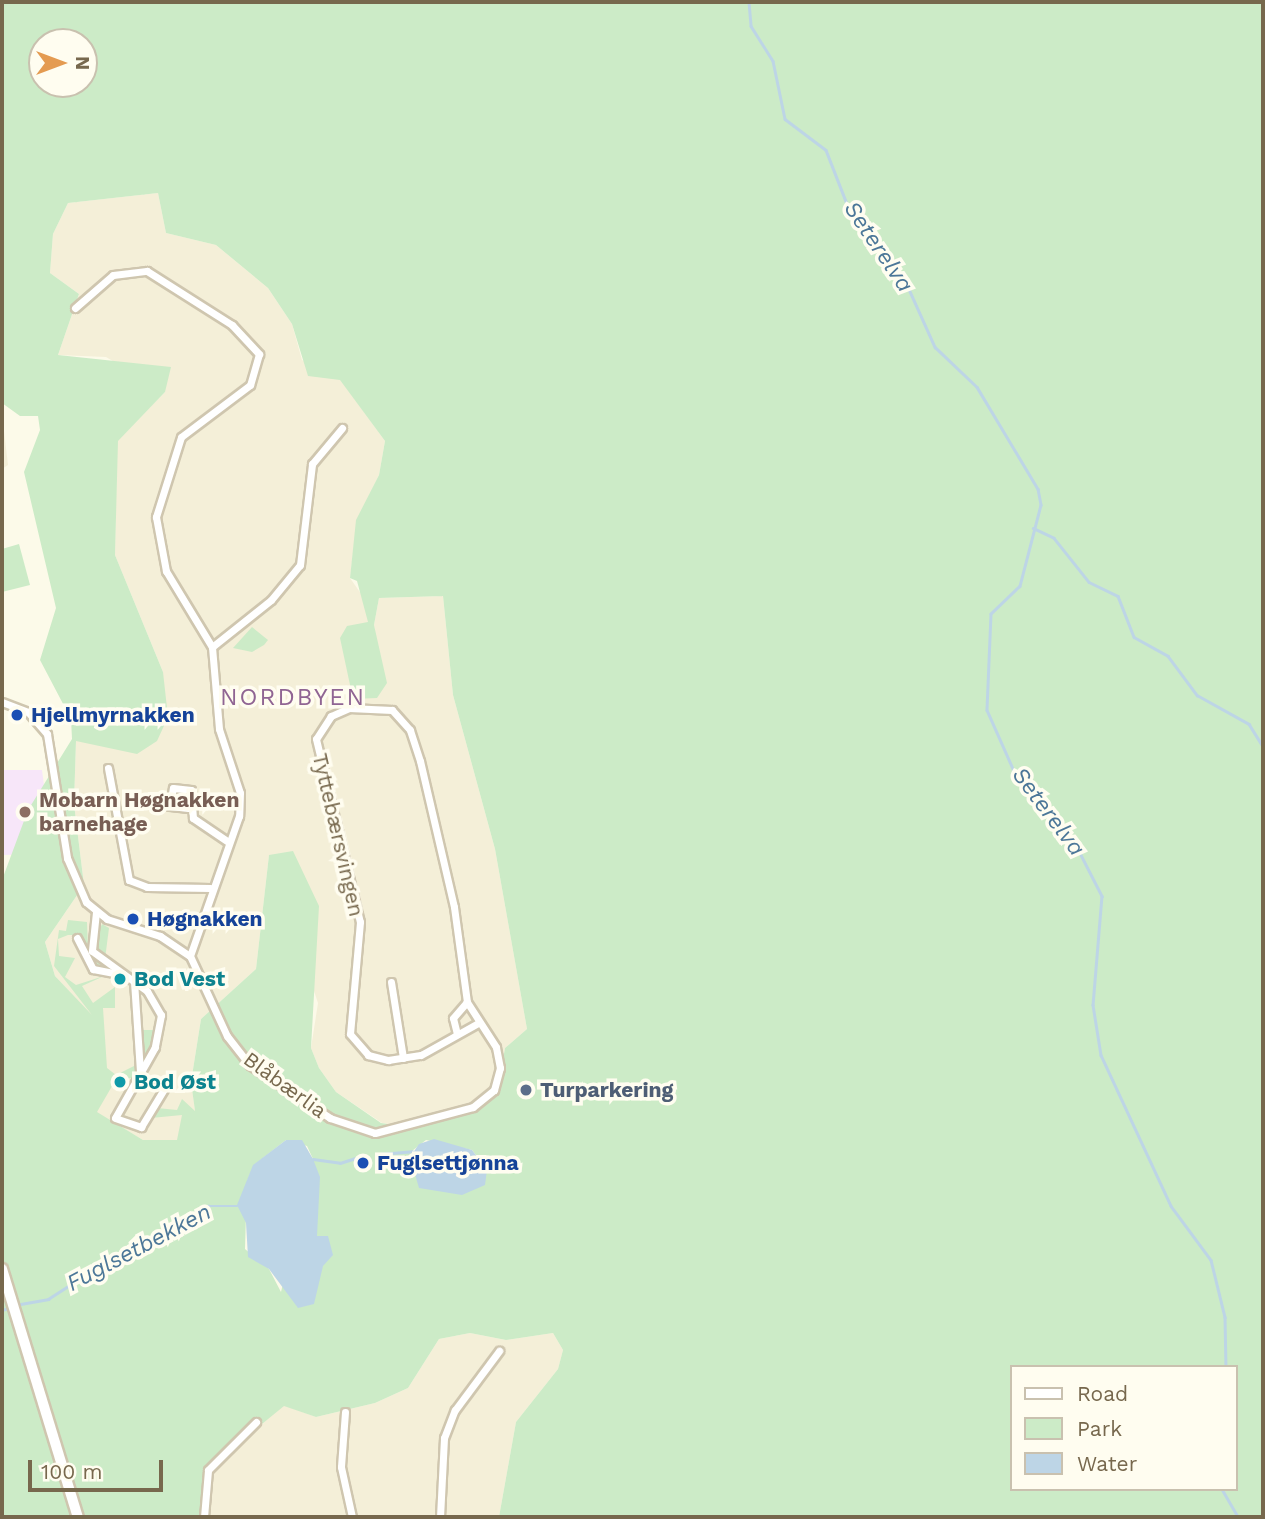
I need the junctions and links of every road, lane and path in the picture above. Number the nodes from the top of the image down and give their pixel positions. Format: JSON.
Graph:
{"nodes":[{"id":1,"x":75,"y":308,"type":"dead end"},
{"id":2,"x":341,"y":428,"type":"dead end"},
{"id":3,"x":212,"y":647,"type":"junction"},
{"id":4,"x":2,"y":702,"type":"edge"},
{"id":5,"x":108,"y":768,"type":"dead end"},
{"id":6,"x":188,"y":808,"type":"dead end"},
{"id":7,"x":227,"y":841,"type":"junction"},
{"id":8,"x":210,"y":888,"type":"junction"},
{"id":9,"x":96,"y":912,"type":"junction"},
{"id":10,"x":76,"y":938,"type":"dead end"},
{"id":11,"x":190,"y":956,"type":"junction"},
{"id":12,"x":125,"y":974,"type":"junction"},
{"id":13,"x":134,"y":981,"type":"junction"},
{"id":14,"x":391,"y":982,"type":"dead end"},
{"id":15,"x":467,"y":1002,"type":"junction"},
{"id":16,"x":478,"y":1023,"type":"junction"},
{"id":17,"x":457,"y":1034,"type":"junction"},
{"id":18,"x":403,"y":1058,"type":"junction"},
{"id":19,"x":140,"y":1072,"type":"junction"},
{"id":20,"x":164,"y":1089,"type":"dead end"},
{"id":21,"x":2,"y":1269,"type":"edge"},
{"id":22,"x":499,"y":1351,"type":"dead end"},
{"id":23,"x":345,"y":1412,"type":"dead end"},
{"id":24,"x":256,"y":1423,"type":"dead end"},
{"id":25,"x":78,"y":1517,"type":"edge"},
{"id":26,"x":204,"y":1517,"type":"edge"},
{"id":27,"x":352,"y":1517,"type":"edge"},
{"id":28,"x":440,"y":1517,"type":"edge"}],
"edges":[{"from":1,"to":3,"type":"street"},
{"from":2,"to":3,"type":"street"},
{"from":3,"to":7,"type":"street"},
{"from":4,"to":9,"type":"street"},
{"from":5,"to":8,"type":"street"},
{"from":6,"to":7,"type":"street"},
{"from":7,"to":8,"type":"street"},
{"from":8,"to":11,"type":"street"},
{"from":9,"to":11,"type":"street"},
{"from":9,"to":12,"type":"street"},
{"from":10,"to":12,"type":"street"},
{"from":11,"to":16,"type":"street","name":"Blåbærlia"},
{"from":12,"to":13,"type":"street"},
{"from":13,"to":19,"type":"street"},
{"from":13,"to":19,"type":"street"},
{"from":14,"to":18,"type":"street"},
{"from":15,"to":16,"type":"street","name":"Tyttebærsvingen"},
{"from":15,"to":17,"type":"street","name":"Tyttebærsvingen"},
{"from":15,"to":18,"type":"street","name":"Tyttebærsvingen"},
{"from":16,"to":17,"type":"street","name":"Tyttebærsvingen"},
{"from":17,"to":18,"type":"street","name":"Tyttebærsvingen"},
{"from":19,"to":20,"type":"street"},
{"from":21,"to":25,"type":"street"},
{"from":22,"to":28,"type":"street"},
{"from":23,"to":27,"type":"street"},
{"from":24,"to":26,"type":"street"}]}
